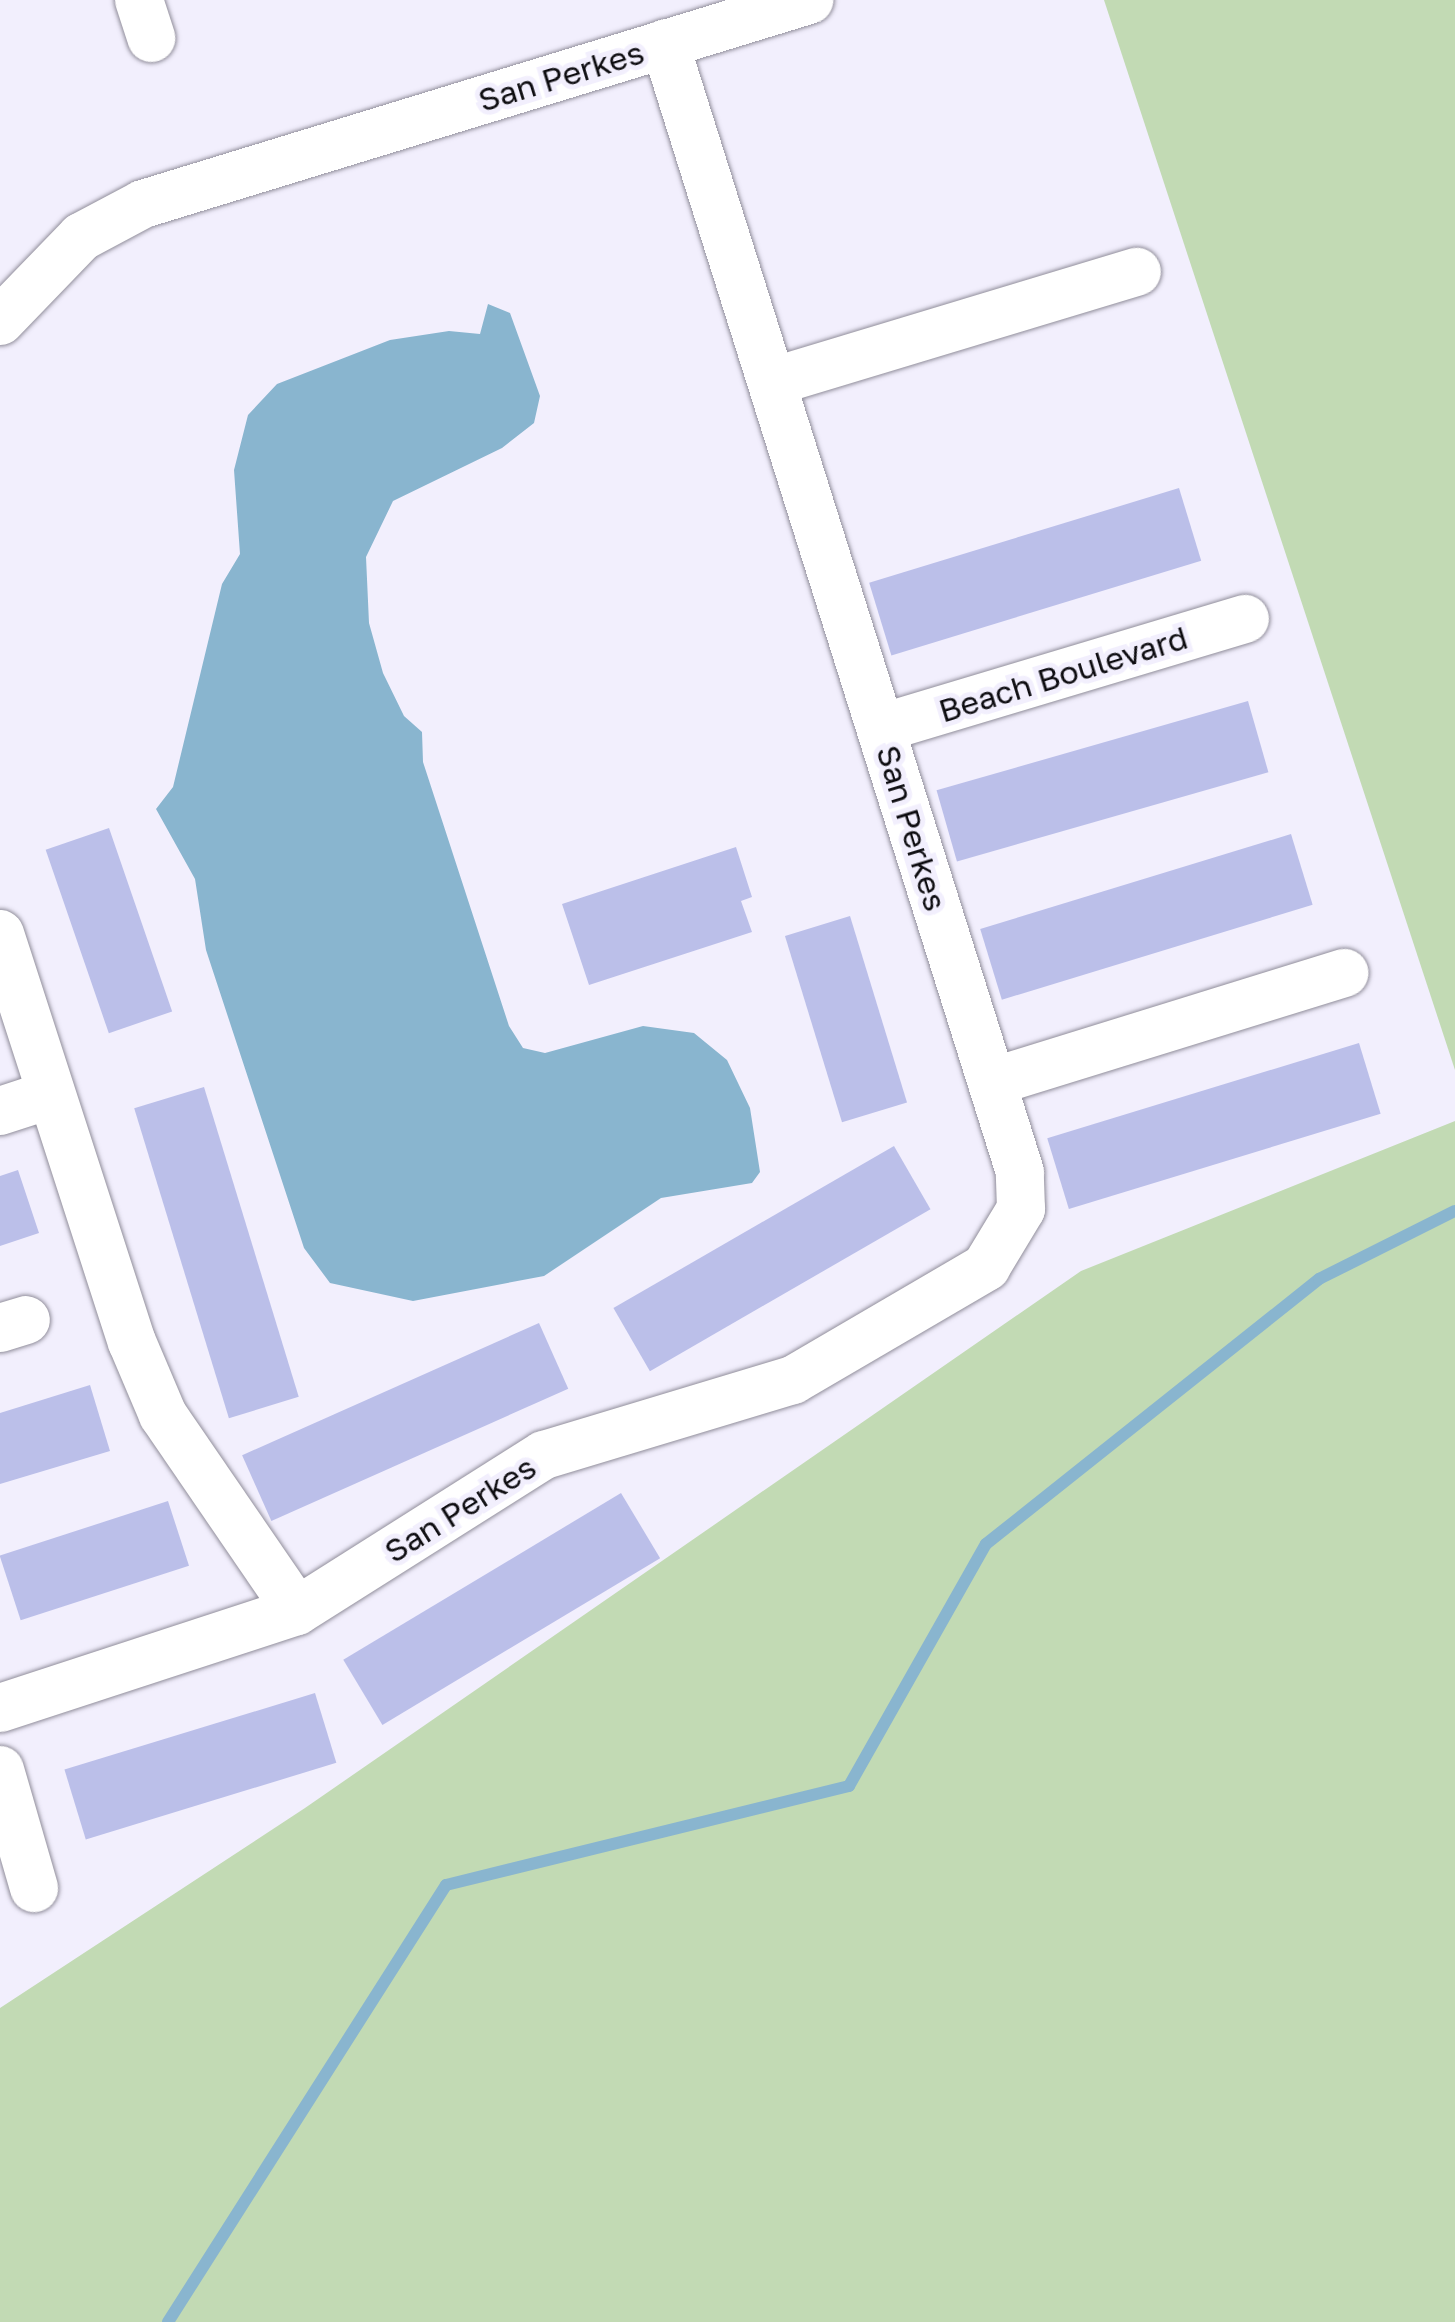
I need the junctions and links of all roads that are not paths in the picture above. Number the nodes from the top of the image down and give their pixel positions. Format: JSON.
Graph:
{"nodes":[{"id":1,"x":809,"y":0,"type":"edge"},
{"id":2,"x":665,"y":44,"type":"junction"},
{"id":3,"x":1137,"y":272,"type":"dead end"},
{"id":4,"x":0,"y":321,"type":"edge"},
{"id":5,"x":775,"y":382,"type":"junction"},
{"id":6,"x":1245,"y":619,"type":"dead end"},
{"id":7,"x":880,"y":728,"type":"junction"},
{"id":8,"x":0,"y":934,"type":"edge"},
{"id":9,"x":1346,"y":973,"type":"dead end"},
{"id":10,"x":992,"y":1082,"type":"junction"},
{"id":11,"x":49,"y":1095,"type":"junction"},
{"id":12,"x":0,"y":1111,"type":"edge"},
{"id":13,"x":298,"y":1610,"type":"junction"},
{"id":14,"x":0,"y":1708,"type":"edge"},
{"id":15,"x":0,"y":1770,"type":"edge"},
{"id":16,"x":34,"y":1888,"type":"dead end"}],
"edges":[{"from":1,"to":2,"type":"street"},
{"from":2,"to":4,"type":"street","name":"San Perkes"},
{"from":2,"to":5,"type":"street","name":"San Perkes"},
{"from":3,"to":5,"type":"street"},
{"from":5,"to":7,"type":"street","name":"San Perkes"},
{"from":6,"to":7,"type":"street","name":"Beach Boulevard"},
{"from":7,"to":10,"type":"street","name":"San Perkes"},
{"from":8,"to":11,"type":"street"},
{"from":9,"to":10,"type":"street"},
{"from":10,"to":13,"type":"street","name":"San Perkes"},
{"from":11,"to":12,"type":"street"},
{"from":11,"to":13,"type":"street"},
{"from":13,"to":14,"type":"street","name":"San Perkes"},
{"from":15,"to":16,"type":"street"}]}
